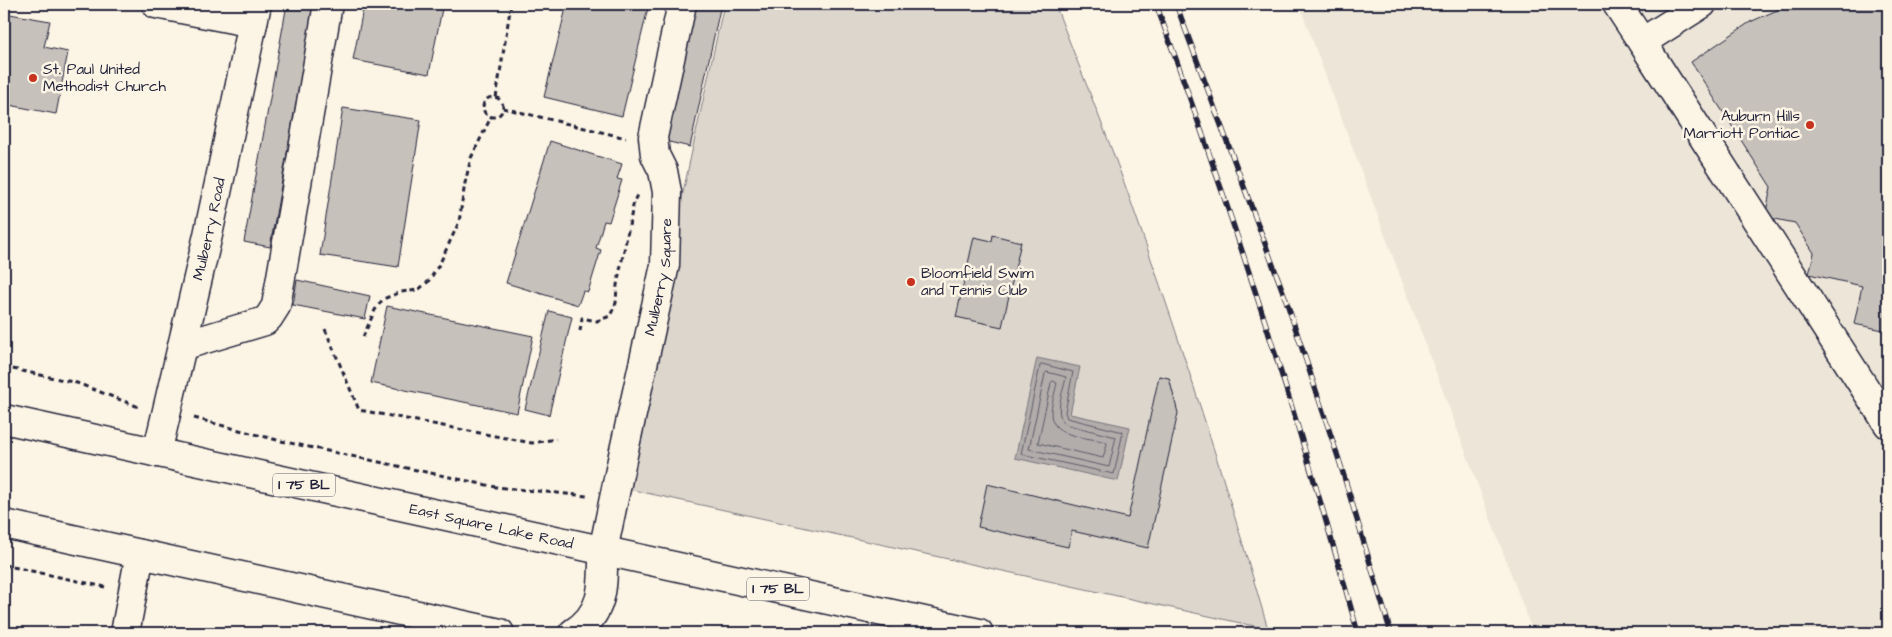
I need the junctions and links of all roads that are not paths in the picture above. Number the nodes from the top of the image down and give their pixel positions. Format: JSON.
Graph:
{"nodes":[{"id":1,"x":156,"y":4,"type":"edge"},
{"id":2,"x":328,"y":4,"type":"edge"},
{"id":3,"x":682,"y":4,"type":"edge"},
{"id":4,"x":1617,"y":4,"type":"edge"},
{"id":5,"x":1702,"y":4,"type":"edge"},
{"id":6,"x":255,"y":14,"type":"edge"},
{"id":7,"x":1642,"y":42,"type":"junction"},
{"id":8,"x":182,"y":346,"type":"junction"},
{"id":9,"x":4,"y":420,"type":"edge"},
{"id":10,"x":1888,"y":424,"type":"edge"},
{"id":11,"x":157,"y":453,"type":"junction"},
{"id":12,"x":4,"y":524,"type":"edge"},
{"id":13,"x":603,"y":551,"type":"junction"},
{"id":14,"x":140,"y":554,"type":"junction"},
{"id":15,"x":125,"y":633,"type":"edge"},
{"id":16,"x":500,"y":633,"type":"edge"},
{"id":17,"x":573,"y":633,"type":"edge"},
{"id":18,"x":979,"y":633,"type":"edge"}],
"edges":[{"from":1,"to":6,"type":"main road"},
{"from":2,"to":8,"type":"main road"},
{"from":3,"to":13,"type":"main road","name":"Mulberry Square"},
{"from":4,"to":7,"type":"main road"},
{"from":5,"to":7,"type":"main road"},
{"from":6,"to":8,"type":"main road","name":"Mulberry Road"},
{"from":7,"to":10,"type":"main road"},
{"from":8,"to":11,"type":"main road","name":"Mulberry Road"},
{"from":9,"to":11,"type":"main road","name":"East Square Lake Road","number":"I 75 BL"},
{"from":11,"to":13,"type":"main road","name":"East Square Lake Road","number":"I 75 BL"},
{"from":12,"to":14,"type":"main road"},
{"from":13,"to":17,"type":"main road","name":"Mulberry Square"},
{"from":13,"to":18,"type":"main road","name":"East Square Lake Road","number":"I 75 BL"},
{"from":14,"to":15,"type":"main road"},
{"from":14,"to":16,"type":"main road"}]}
